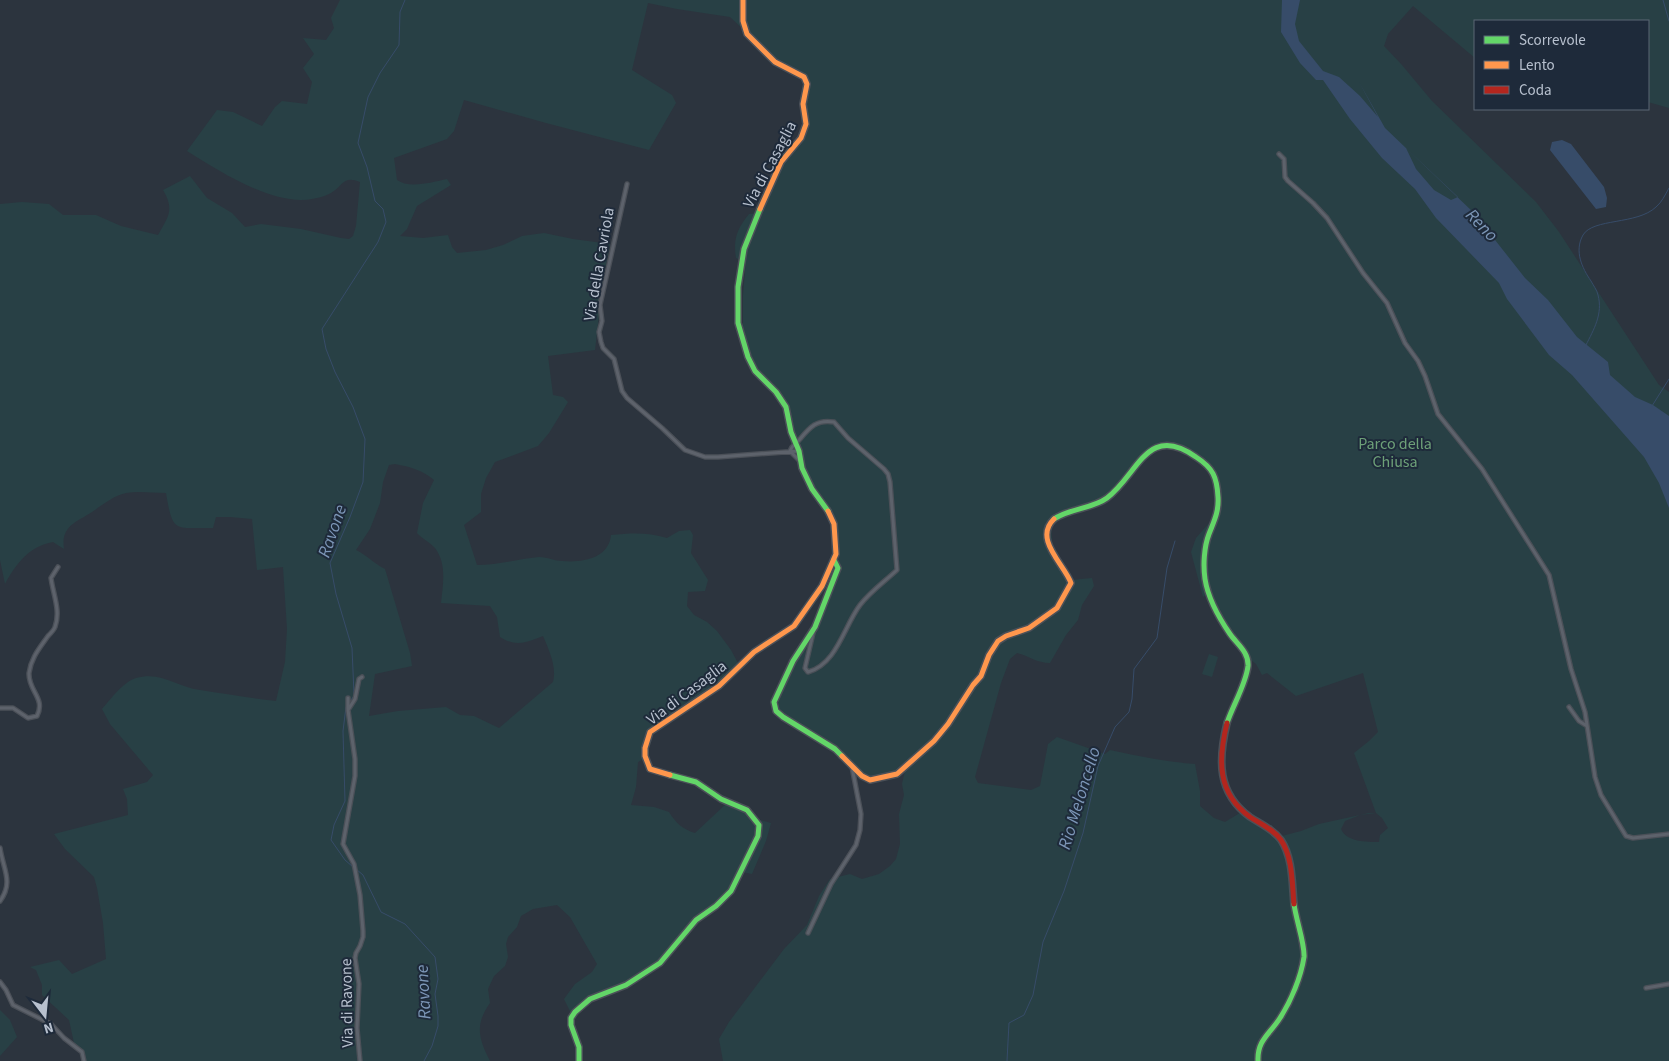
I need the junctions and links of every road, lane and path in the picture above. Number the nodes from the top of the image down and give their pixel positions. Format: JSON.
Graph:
{"nodes":[{"id":1,"x":743,"y":0,"type":"edge"},
{"id":2,"x":1279,"y":154,"type":"dead end"},
{"id":3,"x":627,"y":184,"type":"dead end"},
{"id":4,"x":796,"y":443,"type":"junction"},
{"id":5,"x":790,"y":451,"type":"junction"},
{"id":6,"x":799,"y":451,"type":"junction"},
{"id":7,"x":802,"y":462,"type":"junction"},
{"id":8,"x":834,"y":560,"type":"junction"},
{"id":9,"x":58,"y":567,"type":"dead end"},
{"id":10,"x":815,"y":627,"type":"junction"},
{"id":11,"x":362,"y":677,"type":"dead end"},
{"id":12,"x":348,"y":698,"type":"dead end"},
{"id":13,"x":1570,"y":707,"type":"dead end"},
{"id":14,"x":0,"y":708,"type":"edge"},
{"id":15,"x":348,"y":710,"type":"junction"},
{"id":16,"x":1587,"y":726,"type":"junction"},
{"id":17,"x":851,"y":764,"type":"junction"},
{"id":18,"x":1669,"y":834,"type":"edge"},
{"id":19,"x":0,"y":848,"type":"edge"},
{"id":20,"x":0,"y":901,"type":"edge"},
{"id":21,"x":808,"y":933,"type":"dead end"},
{"id":22,"x":0,"y":982,"type":"edge"},
{"id":23,"x":1669,"y":984,"type":"edge"},
{"id":24,"x":1646,"y":988,"type":"dead end"},
{"id":25,"x":84,"y":1061,"type":"edge"},
{"id":26,"x":360,"y":1061,"type":"edge"},
{"id":27,"x":579,"y":1061,"type":"edge"},
{"id":28,"x":1258,"y":1061,"type":"edge"}],
"edges":[{"from":1,"to":4,"type":"street","name":"Via di Casaglia"},
{"from":2,"to":16,"type":"street"},
{"from":3,"to":5,"type":"street","name":"Via della Cavriola"},
{"from":4,"to":5,"type":"street"},
{"from":4,"to":6,"type":"street","name":"Via di Casaglia"},
{"from":4,"to":10,"type":"street"},
{"from":5,"to":6,"type":"street","name":"Via della Cavriola"},
{"from":5,"to":7,"type":"street"},
{"from":6,"to":7,"type":"street","name":"Via di Casaglia"},
{"from":7,"to":8,"type":"street","name":"Via di Casaglia"},
{"from":8,"to":10,"type":"street"},
{"from":8,"to":27,"type":"street","name":"Via di Casaglia"},
{"from":9,"to":14,"type":"street"},
{"from":10,"to":17,"type":"street"},
{"from":11,"to":15,"type":"street","name":"Via di Ravone"},
{"from":12,"to":15,"type":"street","name":"Via di Ravone"},
{"from":13,"to":16,"type":"street"},
{"from":15,"to":26,"type":"street","name":"Via di Ravone"},
{"from":16,"to":18,"type":"street"},
{"from":17,"to":21,"type":"street"},
{"from":17,"to":28,"type":"street"},
{"from":19,"to":20,"type":"street"},
{"from":22,"to":25,"type":"street"},
{"from":23,"to":24,"type":"street"}]}
